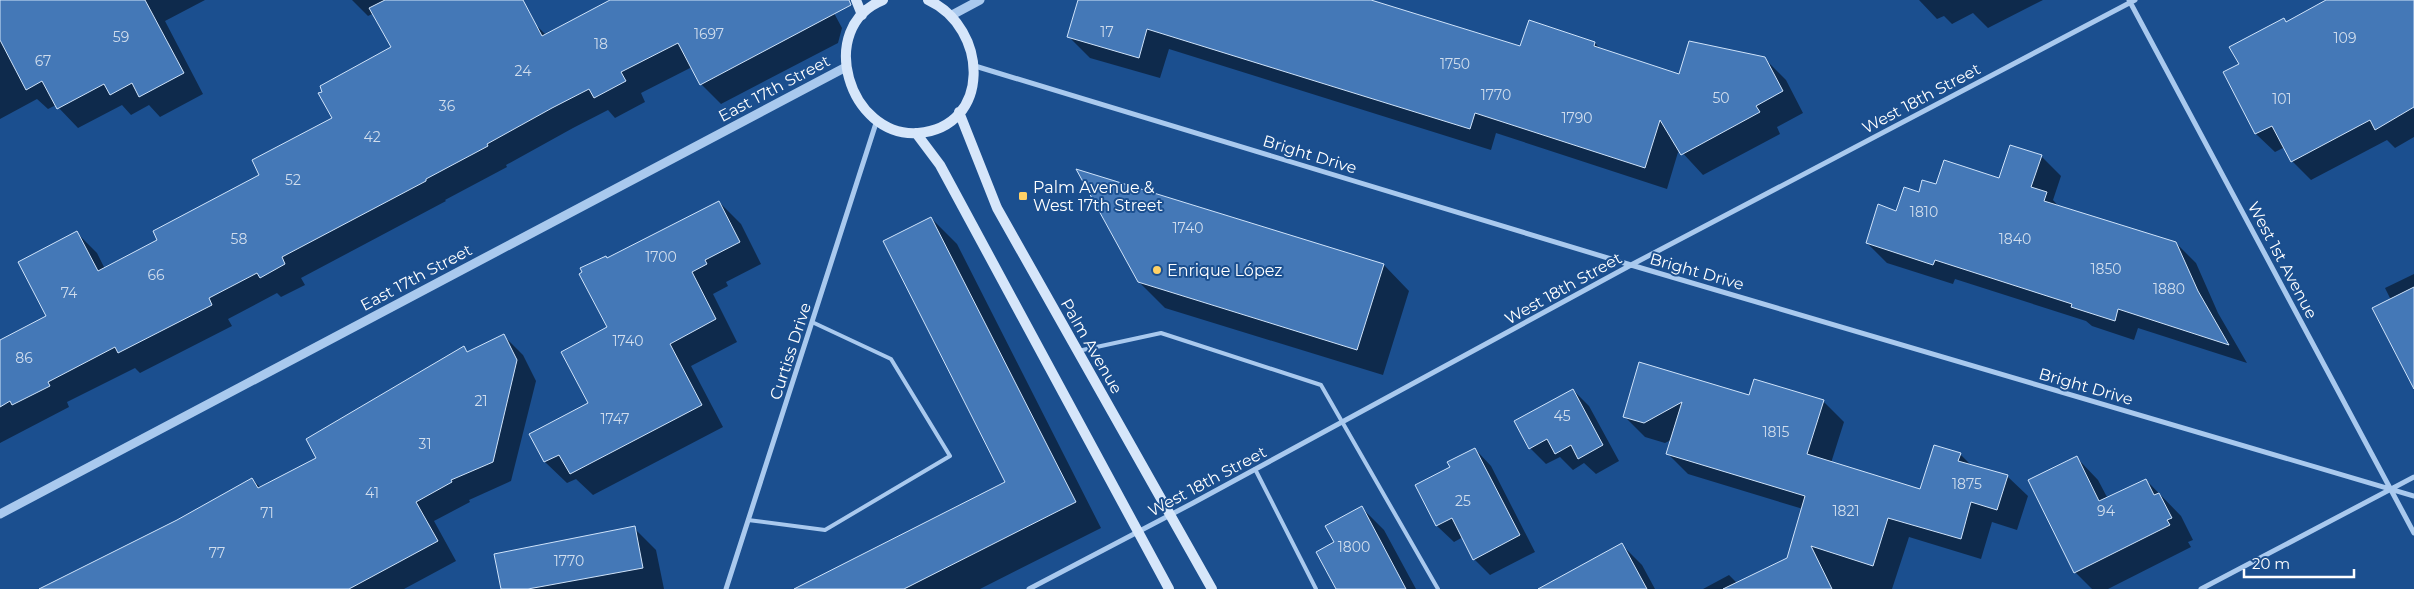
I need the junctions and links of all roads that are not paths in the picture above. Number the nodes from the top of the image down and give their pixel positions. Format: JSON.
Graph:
{"nodes":[{"id":1,"x":856,"y":0,"type":"edge"},
{"id":2,"x":883,"y":0,"type":"edge"},
{"id":3,"x":928,"y":0,"type":"edge"},
{"id":4,"x":980,"y":0,"type":"edge"},
{"id":5,"x":2132,"y":1,"type":"edge"},
{"id":6,"x":862,"y":15,"type":"junction"},
{"id":7,"x":952,"y":15,"type":"junction"},
{"id":8,"x":975,"y":66,"type":"junction"},
{"id":9,"x":846,"y":67,"type":"junction"},
{"id":10,"x":959,"y":112,"type":"junction"},
{"id":11,"x":877,"y":120,"type":"junction"},
{"id":12,"x":916,"y":133,"type":"junction"},
{"id":13,"x":1631,"y":265,"type":"junction"},
{"id":14,"x":812,"y":322,"type":"junction"},
{"id":15,"x":1078,"y":351,"type":"junction"},
{"id":16,"x":1343,"y":422,"type":"junction"},
{"id":17,"x":1255,"y":469,"type":"junction"},
{"id":18,"x":2414,"y":477,"type":"edge"},
{"id":19,"x":2392,"y":489,"type":"junction"},
{"id":20,"x":2414,"y":496,"type":"edge"},
{"id":21,"x":0,"y":514,"type":"edge"},
{"id":22,"x":1171,"y":514,"type":"junction"},
{"id":23,"x":748,"y":520,"type":"junction"},
{"id":24,"x":1138,"y":532,"type":"junction"},
{"id":25,"x":2414,"y":533,"type":"edge"},
{"id":26,"x":726,"y":589,"type":"edge"},
{"id":27,"x":1029,"y":589,"type":"edge"},
{"id":28,"x":1169,"y":589,"type":"edge"},
{"id":29,"x":1212,"y":589,"type":"edge"},
{"id":30,"x":1316,"y":589,"type":"edge"},
{"id":31,"x":1438,"y":589,"type":"edge"},
{"id":32,"x":2201,"y":589,"type":"edge"}],
"edges":[{"from":1,"to":6,"type":"main road"},
{"from":2,"to":6,"type":"main road"},
{"from":3,"to":7,"type":"main road"},
{"from":4,"to":7,"type":"street"},
{"from":5,"to":13,"type":"street","name":"West 18th Street"},
{"from":5,"to":19,"type":"street","name":"West 1st Avenue"},
{"from":6,"to":9,"type":"main road"},
{"from":7,"to":8,"type":"main road"},
{"from":8,"to":10,"type":"main road"},
{"from":8,"to":13,"type":"street","name":"Bright Drive"},
{"from":9,"to":11,"type":"main road"},
{"from":9,"to":21,"type":"street","name":"East 17th Street"},
{"from":10,"to":12,"type":"main road"},
{"from":10,"to":15,"type":"main road","name":"Palm Avenue"},
{"from":11,"to":12,"type":"main road"},
{"from":11,"to":14,"type":"street","name":"Curtiss Drive"},
{"from":12,"to":24,"type":"main road"},
{"from":13,"to":16,"type":"street","name":"West 18th Street"},
{"from":13,"to":19,"type":"street","name":"Bright Drive"},
{"from":14,"to":23,"type":"street","name":"Curtiss Drive"},
{"from":14,"to":23,"type":"lane"},
{"from":15,"to":16,"type":"lane"},
{"from":15,"to":22,"type":"main road","name":"Palm Avenue"},
{"from":16,"to":17,"type":"street","name":"West 18th Street"},
{"from":16,"to":31,"type":"lane"},
{"from":17,"to":22,"type":"street","name":"West 18th Street"},
{"from":17,"to":30,"type":"lane"},
{"from":18,"to":19,"type":"street"},
{"from":19,"to":20,"type":"street","name":"Bright Drive"},
{"from":19,"to":25,"type":"street","name":"West 1st Avenue"},
{"from":19,"to":32,"type":"street"},
{"from":22,"to":24,"type":"street","name":"West 18th Street"},
{"from":22,"to":29,"type":"main road","name":"Palm Avenue"},
{"from":23,"to":26,"type":"street","name":"Curtiss Drive"},
{"from":24,"to":27,"type":"street","name":"West 18th Street"},
{"from":24,"to":28,"type":"main road"}]}
